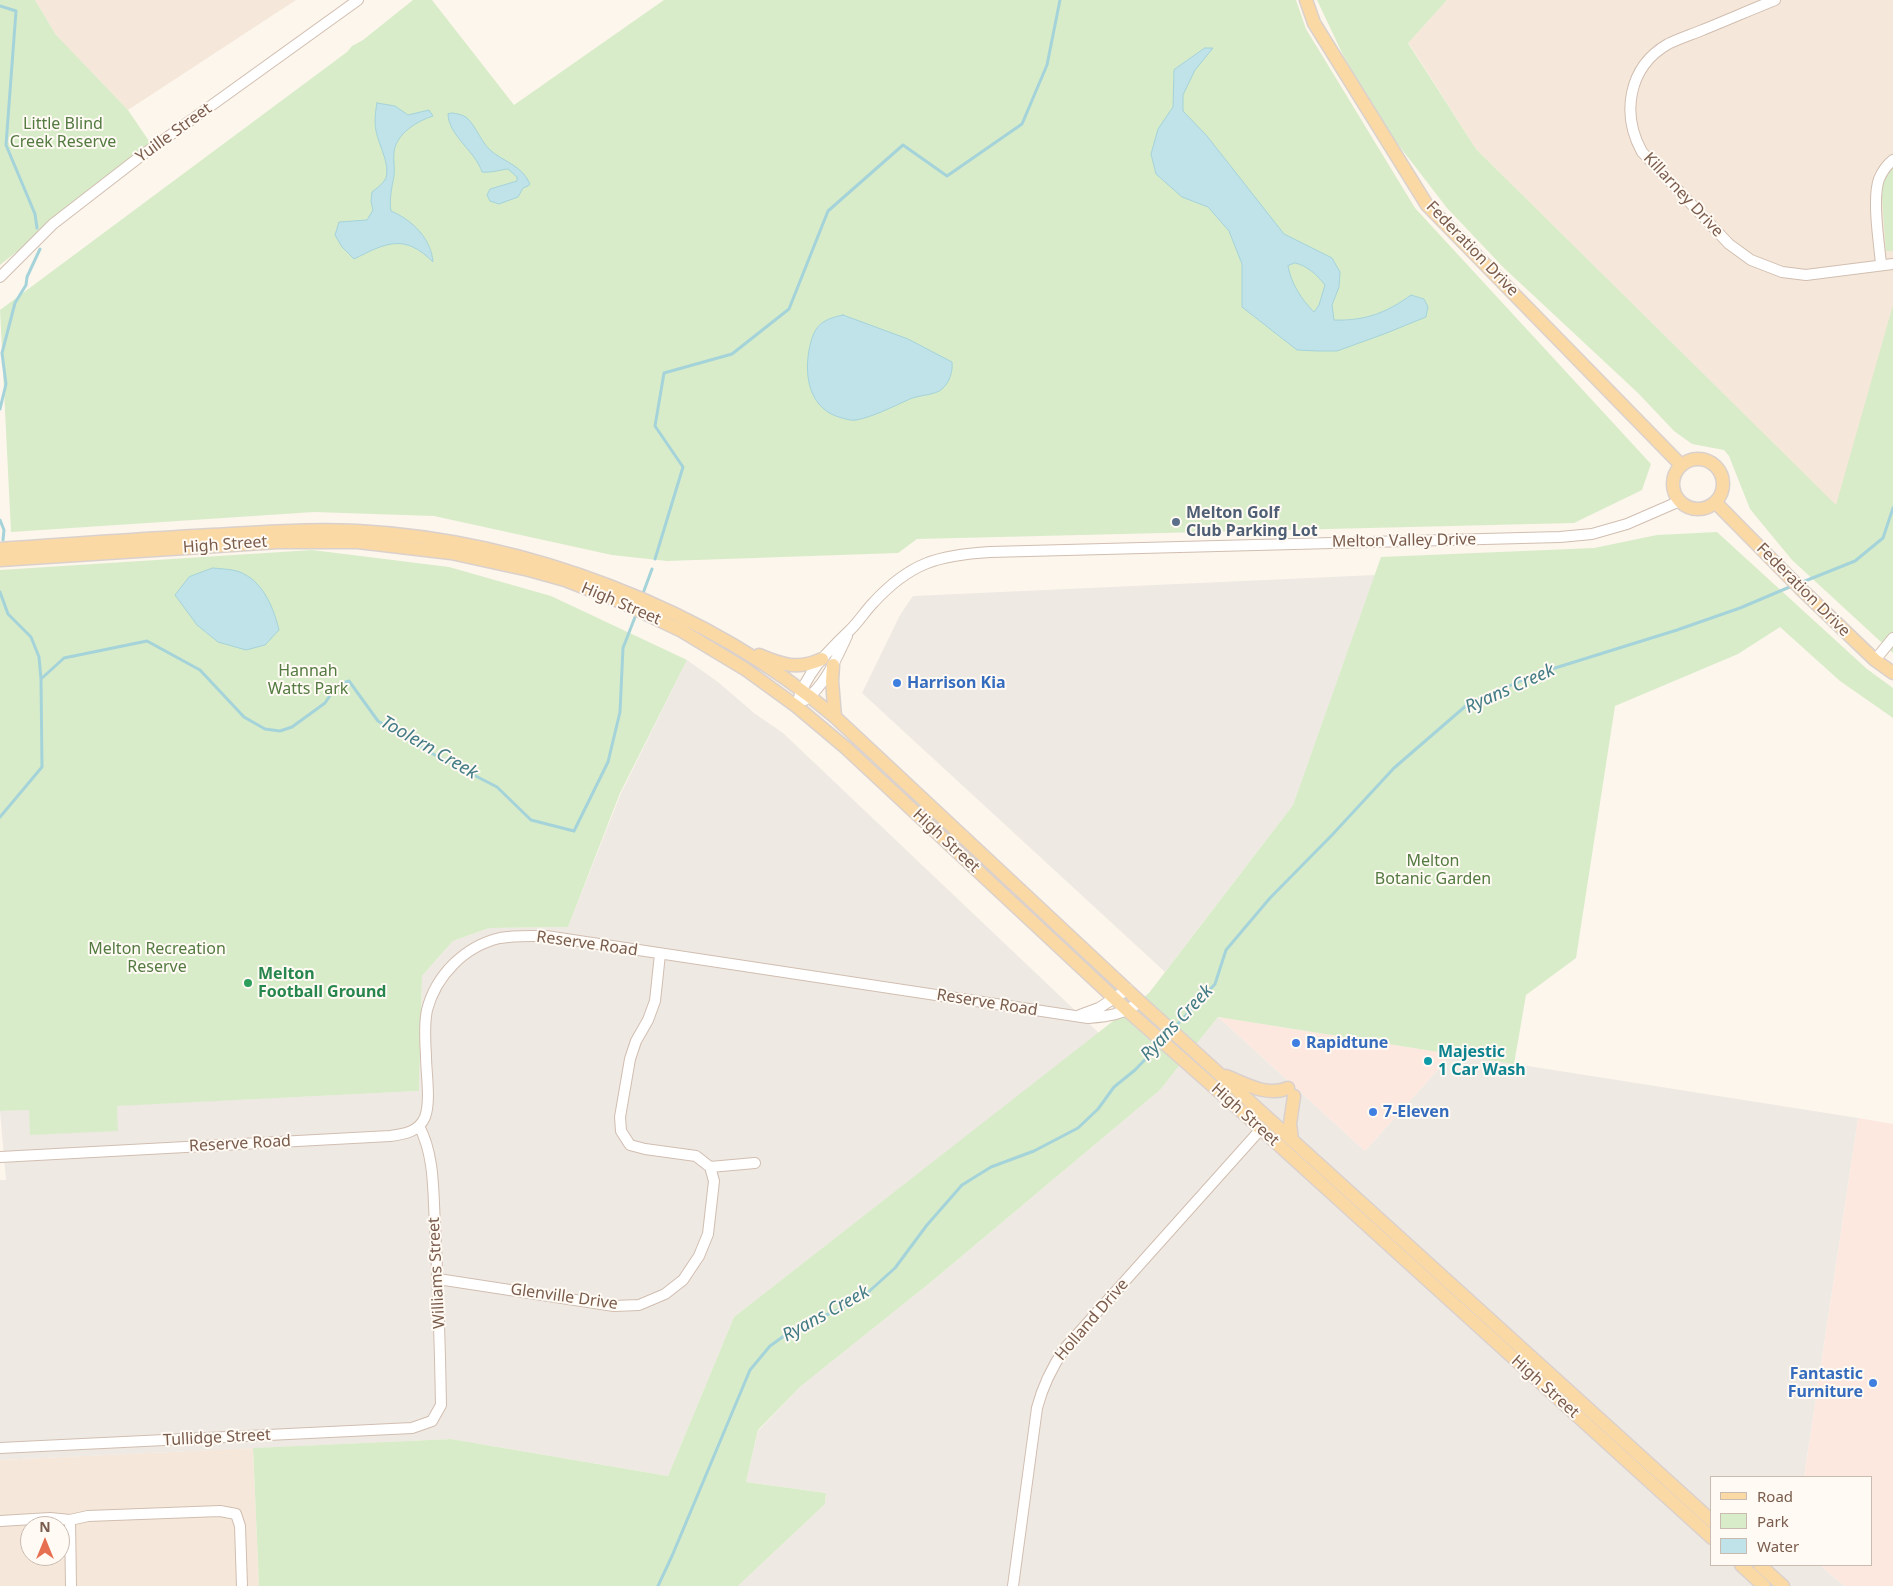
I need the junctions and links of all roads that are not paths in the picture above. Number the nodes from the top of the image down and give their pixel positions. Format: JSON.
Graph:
{"nodes":[{"id":1,"x":358,"y":0,"type":"edge"},
{"id":2,"x":1306,"y":0,"type":"edge"},
{"id":3,"x":1775,"y":0,"type":"edge"},
{"id":4,"x":1893,"y":160,"type":"edge"},
{"id":5,"x":1881,"y":264,"type":"junction"},
{"id":6,"x":1893,"y":264,"type":"edge"},
{"id":7,"x":0,"y":277,"type":"edge"},
{"id":8,"x":1681,"y":466,"type":"junction"},
{"id":9,"x":1680,"y":501,"type":"junction"},
{"id":10,"x":1716,"y":503,"type":"junction"},
{"id":11,"x":0,"y":549,"type":"edge"},
{"id":12,"x":0,"y":560,"type":"edge"},
{"id":13,"x":623,"y":597,"type":"junction"},
{"id":14,"x":646,"y":607,"type":"junction"},
{"id":15,"x":850,"y":630,"type":"junction"},
{"id":16,"x":711,"y":634,"type":"junction"},
{"id":17,"x":1893,"y":638,"type":"edge"},
{"id":18,"x":822,"y":659,"type":"junction"},
{"id":19,"x":1875,"y":660,"type":"junction"},
{"id":20,"x":833,"y":665,"type":"junction"},
{"id":21,"x":1893,"y":673,"type":"edge"},
{"id":22,"x":806,"y":693,"type":"junction"},
{"id":23,"x":796,"y":706,"type":"junction"},
{"id":24,"x":835,"y":717,"type":"junction"},
{"id":25,"x":660,"y":954,"type":"junction"},
{"id":26,"x":1128,"y":989,"type":"junction"},
{"id":27,"x":1116,"y":998,"type":"junction"},
{"id":28,"x":1140,"y":1002,"type":"junction"},
{"id":29,"x":1128,"y":1011,"type":"junction"},
{"id":30,"x":1077,"y":1016,"type":"junction"},
{"id":31,"x":1217,"y":1072,"type":"junction"},
{"id":32,"x":1266,"y":1124,"type":"junction"},
{"id":33,"x":419,"y":1126,"type":"junction"},
{"id":34,"x":1292,"y":1140,"type":"junction"},
{"id":35,"x":0,"y":1157,"type":"edge"},
{"id":36,"x":755,"y":1163,"type":"dead end"},
{"id":37,"x":710,"y":1167,"type":"junction"},
{"id":38,"x":438,"y":1279,"type":"junction"},
{"id":39,"x":432,"y":1421,"type":"joint"},
{"id":40,"x":0,"y":1448,"type":"edge"},
{"id":41,"x":1710,"y":1519,"type":"edge"},
{"id":42,"x":20,"y":1520,"type":"edge"},
{"id":43,"x":70,"y":1520,"type":"joint"},
{"id":44,"x":0,"y":1521,"type":"edge"},
{"id":45,"x":1710,"y":1536,"type":"edge"},
{"id":46,"x":1742,"y":1566,"type":"edge"},
{"id":47,"x":1761,"y":1566,"type":"edge"},
{"id":48,"x":71,"y":1586,"type":"edge"},
{"id":49,"x":242,"y":1586,"type":"edge"},
{"id":50,"x":1013,"y":1586,"type":"edge"},
{"id":51,"x":1764,"y":1586,"type":"edge"},
{"id":52,"x":1783,"y":1586,"type":"edge"}],
"edges":[{"from":1,"to":7,"type":"street","name":"Yuille Street"},
{"from":2,"to":8,"type":"main road","name":"Federation Drive"},
{"from":3,"to":5,"type":"street","name":"Killarney Drive"},
{"from":4,"to":5,"type":"street"},
{"from":5,"to":6,"type":"street","name":"Killarney Drive"},
{"from":8,"to":9,"type":"main road"},
{"from":8,"to":10,"type":"main road"},
{"from":9,"to":10,"type":"main road"},
{"from":9,"to":15,"type":"street","name":"Melton Valley Drive"},
{"from":10,"to":19,"type":"main road","name":"Federation Drive"},
{"from":11,"to":13,"type":"main road","name":"High Street"},
{"from":12,"to":13,"type":"main road","name":"High Street"},
{"from":13,"to":14,"type":"main road","name":"High Street"},
{"from":14,"to":16,"type":"main road","name":"High Street"},
{"from":14,"to":23,"type":"main road","name":"High Street"},
{"from":15,"to":18,"type":"street","name":"Melton Valley Drive"},
{"from":15,"to":20,"type":"street","name":"Melton Valley Drive"},
{"from":16,"to":18,"type":"main road"},
{"from":16,"to":22,"type":"main road","name":"High Street"},
{"from":17,"to":19,"type":"street"},
{"from":18,"to":22,"type":"street","name":"Melton Valley Drive"},
{"from":19,"to":21,"type":"main road","name":"Federation Drive"},
{"from":20,"to":22,"type":"street","name":"Melton Valley Drive"},
{"from":20,"to":24,"type":"main road"},
{"from":22,"to":23,"type":"street","name":"Melton Valley Drive"},
{"from":22,"to":24,"type":"main road","name":"High Street"},
{"from":23,"to":27,"type":"main road","name":"High Street"},
{"from":24,"to":26,"type":"main road","name":"High Street"},
{"from":25,"to":30,"type":"street","name":"Reserve Road"},
{"from":25,"to":33,"type":"street","name":"Reserve Road"},
{"from":25,"to":37,"type":"street"},
{"from":26,"to":27,"type":"street","name":"Reserve Road"},
{"from":26,"to":28,"type":"main road","name":"High Street"},
{"from":27,"to":29,"type":"main road","name":"High Street"},
{"from":27,"to":30,"type":"street","name":"Reserve Road"},
{"from":28,"to":29,"type":"street","name":"Reserve Road"},
{"from":28,"to":31,"type":"main road","name":"High Street"},
{"from":29,"to":30,"type":"street","name":"Reserve Road"},
{"from":29,"to":32,"type":"main road","name":"High Street"},
{"from":31,"to":32,"type":"main road","name":"High Street"},
{"from":31,"to":34,"type":"main road"},
{"from":32,"to":34,"type":"main road","name":"High Street"},
{"from":32,"to":45,"type":"main road","name":"High Street"},
{"from":32,"to":50,"type":"street","name":"Holland Drive"},
{"from":33,"to":35,"type":"street","name":"Reserve Road"},
{"from":33,"to":38,"type":"street","name":"Williams Street"},
{"from":34,"to":41,"type":"main road","name":"High Street"},
{"from":36,"to":37,"type":"street"},
{"from":37,"to":38,"type":"street","name":"Glenville Drive"},
{"from":38,"to":39,"type":"street","name":"Williams Street"},
{"from":39,"to":40,"type":"street","name":"Tullidge Street"},
{"from":42,"to":44,"type":"street"},
{"from":43,"to":48,"type":"street"},
{"from":43,"to":49,"type":"street"},
{"from":46,"to":51,"type":"main road"},
{"from":47,"to":52,"type":"main road"}]}
